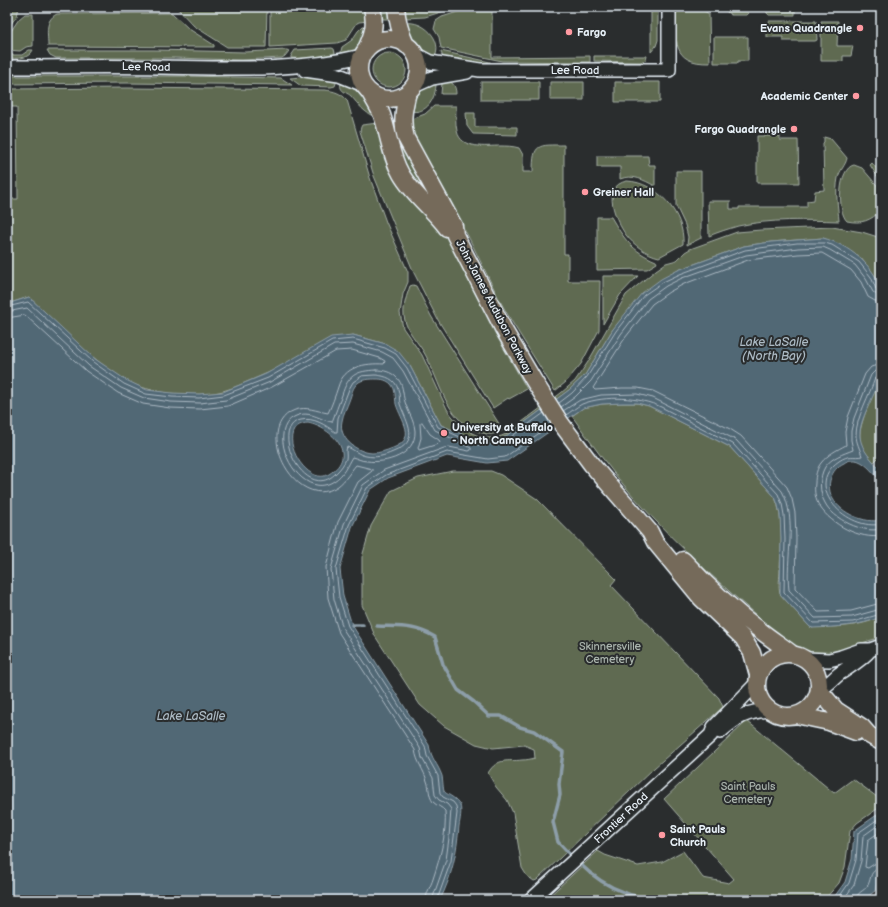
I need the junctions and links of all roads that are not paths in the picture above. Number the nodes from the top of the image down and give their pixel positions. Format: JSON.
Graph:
{"nodes":[{"id":1,"x":372,"y":7,"type":"edge"},
{"id":2,"x":396,"y":7,"type":"edge"},
{"id":3,"x":669,"y":7,"type":"edge"},
{"id":4,"x":411,"y":50,"type":"junction"},
{"id":5,"x":364,"y":54,"type":"junction"},
{"id":6,"x":7,"y":67,"type":"edge"},
{"id":7,"x":286,"y":68,"type":"junction"},
{"id":8,"x":480,"y":70,"type":"junction"},
{"id":9,"x":367,"y":89,"type":"junction"},
{"id":10,"x":411,"y":89,"type":"junction"},
{"id":11,"x":455,"y":235,"type":"junction"},
{"id":12,"x":650,"y":532,"type":"junction"},
{"id":13,"x":876,"y":648,"type":"edge"},
{"id":14,"x":799,"y":656,"type":"junction"},
{"id":15,"x":757,"y":680,"type":"junction"},
{"id":16,"x":819,"y":690,"type":"junction"},
{"id":17,"x":770,"y":710,"type":"junction"},
{"id":18,"x":796,"y":716,"type":"junction"},
{"id":19,"x":711,"y":735,"type":"junction"},
{"id":20,"x":875,"y":738,"type":"edge"},
{"id":21,"x":531,"y":900,"type":"edge"}],
"edges":[{"from":1,"to":5,"type":"main road"},
{"from":2,"to":4,"type":"main road"},
{"from":3,"to":8,"type":"street","name":"Lee Road"},
{"from":4,"to":5,"type":"main road"},
{"from":4,"to":8,"type":"street","name":"Lee Road"},
{"from":4,"to":10,"type":"main road"},
{"from":5,"to":7,"type":"street","name":"Lee Road"},
{"from":5,"to":9,"type":"main road"},
{"from":6,"to":7,"type":"street","name":"Lee Road"},
{"from":7,"to":9,"type":"street","name":"Lee Road"},
{"from":8,"to":10,"type":"street","name":"Lee Road"},
{"from":9,"to":10,"type":"main road"},
{"from":9,"to":11,"type":"main road","name":"John James Audubon Parkway"},
{"from":10,"to":11,"type":"main road","name":"John James Audubon Parkway"},
{"from":11,"to":12,"type":"main road","name":"John James Audubon Parkway"},
{"from":12,"to":14,"type":"main road","name":"John James Audubon Parkway"},
{"from":12,"to":15,"type":"main road","name":"John James Audubon Parkway"},
{"from":13,"to":14,"type":"street"},
{"from":13,"to":16,"type":"street"},
{"from":14,"to":15,"type":"main road"},
{"from":14,"to":16,"type":"main road"},
{"from":15,"to":17,"type":"main road"},
{"from":15,"to":19,"type":"street","name":"Frontier Road"},
{"from":16,"to":18,"type":"main road"},
{"from":16,"to":20,"type":"main road"},
{"from":17,"to":18,"type":"main road"},
{"from":17,"to":19,"type":"street","name":"Frontier Road"},
{"from":18,"to":20,"type":"main road"},
{"from":19,"to":21,"type":"street","name":"Frontier Road"}]}
